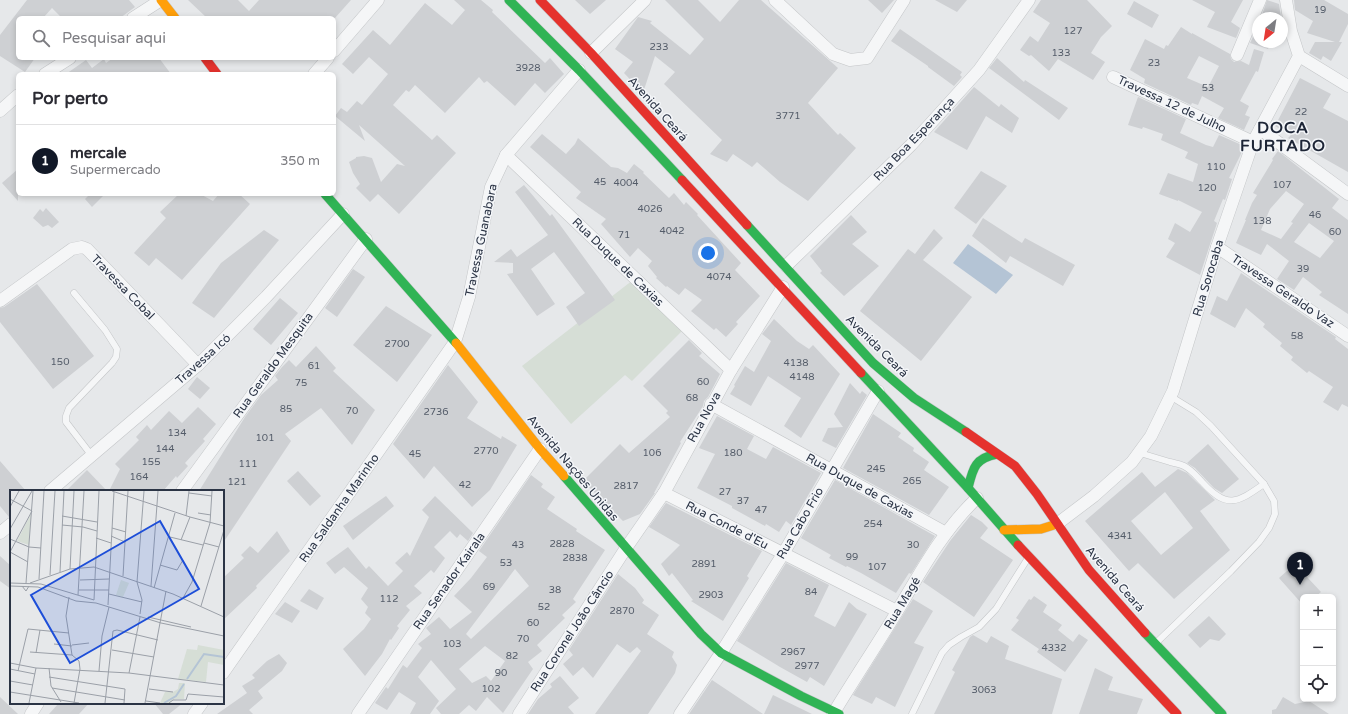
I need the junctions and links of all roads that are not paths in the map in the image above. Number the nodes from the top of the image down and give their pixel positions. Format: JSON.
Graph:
{"nodes":[{"id":1,"x":161,"y":0,"type":"edge"},
{"id":2,"x":378,"y":0,"type":"edge"},
{"id":3,"x":509,"y":0,"type":"edge"},
{"id":4,"x":540,"y":0,"type":"edge"},
{"id":5,"x":645,"y":0,"type":"edge"},
{"id":6,"x":775,"y":0,"type":"edge"},
{"id":7,"x":904,"y":0,"type":"edge"},
{"id":8,"x":1029,"y":0,"type":"edge"},
{"id":9,"x":1260,"y":0,"type":"edge"},
{"id":10,"x":1286,"y":0,"type":"edge"},
{"id":11,"x":136,"y":16,"type":"edge"},
{"id":12,"x":173,"y":16,"type":"edge"},
{"id":13,"x":336,"y":49,"type":"edge"},
{"id":14,"x":592,"y":54,"type":"junction"},
{"id":15,"x":1237,"y":55,"type":"dead end"},
{"id":16,"x":1299,"y":56,"type":"junction"},
{"id":17,"x":67,"y":60,"type":"edge"},
{"id":18,"x":206,"y":60,"type":"edge"},
{"id":19,"x":326,"y":60,"type":"edge"},
{"id":20,"x":579,"y":70,"type":"junction"},
{"id":21,"x":48,"y":72,"type":"edge"},
{"id":22,"x":216,"y":72,"type":"edge"},
{"id":23,"x":316,"y":72,"type":"edge"},
{"id":24,"x":1113,"y":77,"type":"dead end"},
{"id":25,"x":1348,"y":86,"type":"edge"},
{"id":26,"x":16,"y":97,"type":"edge"},
{"id":27,"x":0,"y":112,"type":"edge"},
{"id":28,"x":1260,"y":128,"type":"junction"},
{"id":29,"x":1253,"y":142,"type":"junction"},
{"id":30,"x":506,"y":155,"type":"junction"},
{"id":31,"x":1348,"y":194,"type":"edge"},
{"id":32,"x":327,"y":196,"type":"edge"},
{"id":33,"x":343,"y":214,"type":"junction"},
{"id":34,"x":366,"y":239,"type":"junction"},
{"id":35,"x":1217,"y":247,"type":"junction"},
{"id":36,"x":786,"y":266,"type":"junction"},
{"id":37,"x":783,"y":287,"type":"junction"},
{"id":38,"x":74,"y":294,"type":"dead end"},
{"id":39,"x":0,"y":301,"type":"edge"},
{"id":40,"x":1348,"y":336,"type":"edge"},
{"id":41,"x":455,"y":342,"type":"junction"},
{"id":42,"x":198,"y":365,"type":"junction"},
{"id":43,"x":731,"y":370,"type":"junction"},
{"id":44,"x":878,"y":392,"type":"junction"},
{"id":45,"x":1170,"y":396,"type":"junction"},
{"id":46,"x":711,"y":404,"type":"junction"},
{"id":47,"x":540,"y":449,"type":"junction"},
{"id":48,"x":1140,"y":452,"type":"junction"},
{"id":49,"x":997,"y":454,"type":"junction"},
{"id":50,"x":92,"y":456,"type":"junction"},
{"id":51,"x":831,"y":470,"type":"junction"},
{"id":52,"x":1264,"y":484,"type":"junction"},
{"id":53,"x":968,"y":488,"type":"junction"},
{"id":54,"x":51,"y":490,"type":"edge"},
{"id":55,"x":183,"y":490,"type":"edge"},
{"id":56,"x":664,"y":493,"type":"junction"},
{"id":57,"x":977,"y":498,"type":"junction"},
{"id":58,"x":1057,"y":524,"type":"junction"},
{"id":59,"x":10,"y":525,"type":"edge"},
{"id":60,"x":1004,"y":530,"type":"junction"},
{"id":61,"x":0,"y":533,"type":"edge"},
{"id":62,"x":946,"y":533,"type":"junction"},
{"id":63,"x":626,"y":548,"type":"junction"},
{"id":64,"x":783,"y":554,"type":"junction"},
{"id":65,"x":1029,"y":556,"type":"junction"},
{"id":66,"x":897,"y":611,"type":"junction"},
{"id":67,"x":1155,"y":644,"type":"junction"},
{"id":68,"x":721,"y":653,"type":"junction"},
{"id":69,"x":224,"y":672,"type":"edge"},
{"id":70,"x":37,"y":704,"type":"edge"},
{"id":71,"x":201,"y":704,"type":"edge"},
{"id":72,"x":362,"y":712,"type":"edge"},
{"id":73,"x":835,"y":713,"type":"edge"},
{"id":74,"x":31,"y":714,"type":"edge"},
{"id":75,"x":194,"y":714,"type":"edge"},
{"id":76,"x":519,"y":714,"type":"edge"},
{"id":77,"x":680,"y":714,"type":"edge"},
{"id":78,"x":912,"y":714,"type":"edge"},
{"id":79,"x":1177,"y":714,"type":"edge"},
{"id":80,"x":1222,"y":714,"type":"edge"}],
"edges":[{"from":1,"to":11,"type":"street"},
{"from":1,"to":12,"type":"main road"},
{"from":2,"to":13,"type":"street"},
{"from":3,"to":20,"type":"main road"},
{"from":4,"to":14,"type":"main road","name":"Avenida Ceará"},
{"from":5,"to":14,"type":"street"},
{"from":6,"to":7,"type":"street"},
{"from":8,"to":36,"type":"street","name":"Rua Boa Esperança"},
{"from":9,"to":15,"type":"street"},
{"from":10,"to":16,"type":"street"},
{"from":14,"to":36,"type":"main road","name":"Avenida Ceará"},
{"from":16,"to":25,"type":"street"},
{"from":16,"to":28,"type":"street","name":"Rua Sorocaba"},
{"from":17,"to":21,"type":"street"},
{"from":18,"to":22,"type":"main road"},
{"from":19,"to":23,"type":"street"},
{"from":20,"to":30,"type":"street","name":"Travessa Guanabara"},
{"from":20,"to":37,"type":"main road"},
{"from":24,"to":29,"type":"street","name":"Travessa 12 de Julho"},
{"from":26,"to":27,"type":"street"},
{"from":28,"to":29,"type":"street","name":"Rua Sorocaba"},
{"from":28,"to":31,"type":"street"},
{"from":29,"to":35,"type":"street","name":"Rua Sorocaba"},
{"from":30,"to":41,"type":"street","name":"Travessa Guanabara"},
{"from":30,"to":43,"type":"street","name":"Rua Duque de Caxias"},
{"from":32,"to":33,"type":"main road","name":"Avenida Nações Unidas"},
{"from":33,"to":34,"type":"main road","name":"Avenida Nações Unidas"},
{"from":33,"to":42,"type":"street","name":"Travessa Icó"},
{"from":34,"to":41,"type":"main road","name":"Avenida Nações Unidas"},
{"from":34,"to":55,"type":"street","name":"Rua Geraldo Mesquita"},
{"from":35,"to":40,"type":"street","name":"Travessa Geraldo Vaz"},
{"from":35,"to":45,"type":"street","name":"Rua Sorocaba"},
{"from":36,"to":49,"type":"main road","name":"Avenida Ceará"},
{"from":37,"to":43,"type":"street","name":"Rua Nova"},
{"from":37,"to":44,"type":"main road"},
{"from":38,"to":50,"type":"lane"},
{"from":39,"to":42,"type":"street","name":"Travessa Cobal"},
{"from":41,"to":47,"type":"main road","name":"Avenida Nações Unidas"},
{"from":41,"to":69,"type":"street","name":"Rua Saldanha Marinho"},
{"from":42,"to":50,"type":"street","name":"Travessa Icó"},
{"from":43,"to":46,"type":"street","name":"Rua Nova"},
{"from":44,"to":51,"type":"street","name":"Rua Cabo Frio"},
{"from":44,"to":53,"type":"main road"},
{"from":45,"to":48,"type":"street","name":"Rua Sorocaba"},
{"from":45,"to":52,"type":"lane"},
{"from":46,"to":51,"type":"street","name":"Rua Duque de Caxias"},
{"from":46,"to":56,"type":"street","name":"Rua Nova"},
{"from":47,"to":63,"type":"main road","name":"Avenida Nações Unidas"},
{"from":47,"to":72,"type":"street","name":"Rua Senador Kairala"},
{"from":48,"to":52,"type":"lane"},
{"from":48,"to":58,"type":"street","name":"Rua Sorocaba"},
{"from":49,"to":53,"type":"main road"},
{"from":49,"to":58,"type":"main road","name":"Avenida Ceará"},
{"from":50,"to":54,"type":"street","name":"Travessa Icó"},
{"from":51,"to":62,"type":"street","name":"Rua Duque de Caxias"},
{"from":51,"to":64,"type":"street","name":"Rua Cabo Frio"},
{"from":52,"to":67,"type":"lane"},
{"from":53,"to":57,"type":"main road"},
{"from":56,"to":63,"type":"street","name":"Rua Nova"},
{"from":56,"to":64,"type":"street","name":"Rua Conde d'Eu"},
{"from":57,"to":60,"type":"main road"},
{"from":57,"to":62,"type":"street","name":"Rua Magé"},
{"from":58,"to":60,"type":"main road"},
{"from":58,"to":67,"type":"main road","name":"Avenida Ceará"},
{"from":59,"to":61,"type":"street"},
{"from":60,"to":65,"type":"main road"},
{"from":62,"to":66,"type":"street","name":"Rua Magé"},
{"from":63,"to":68,"type":"main road","name":"Avenida Nações Unidas"},
{"from":63,"to":76,"type":"street","name":"Rua Coronel João Câncio"},
{"from":64,"to":66,"type":"street","name":"Rua Conde d'Eu"},
{"from":64,"to":68,"type":"street","name":"Rua Cabo Frio"},
{"from":65,"to":78,"type":"lane"},
{"from":65,"to":79,"type":"main road"},
{"from":66,"to":73,"type":"street","name":"Rua Magé"},
{"from":67,"to":80,"type":"main road","name":"Avenida Ceará"},
{"from":68,"to":73,"type":"main road","name":"Avenida Nações Unidas"},
{"from":68,"to":77,"type":"street","name":"Rua Cabo Frio"},
{"from":70,"to":74,"type":"street"},
{"from":71,"to":75,"type":"street"}]}
